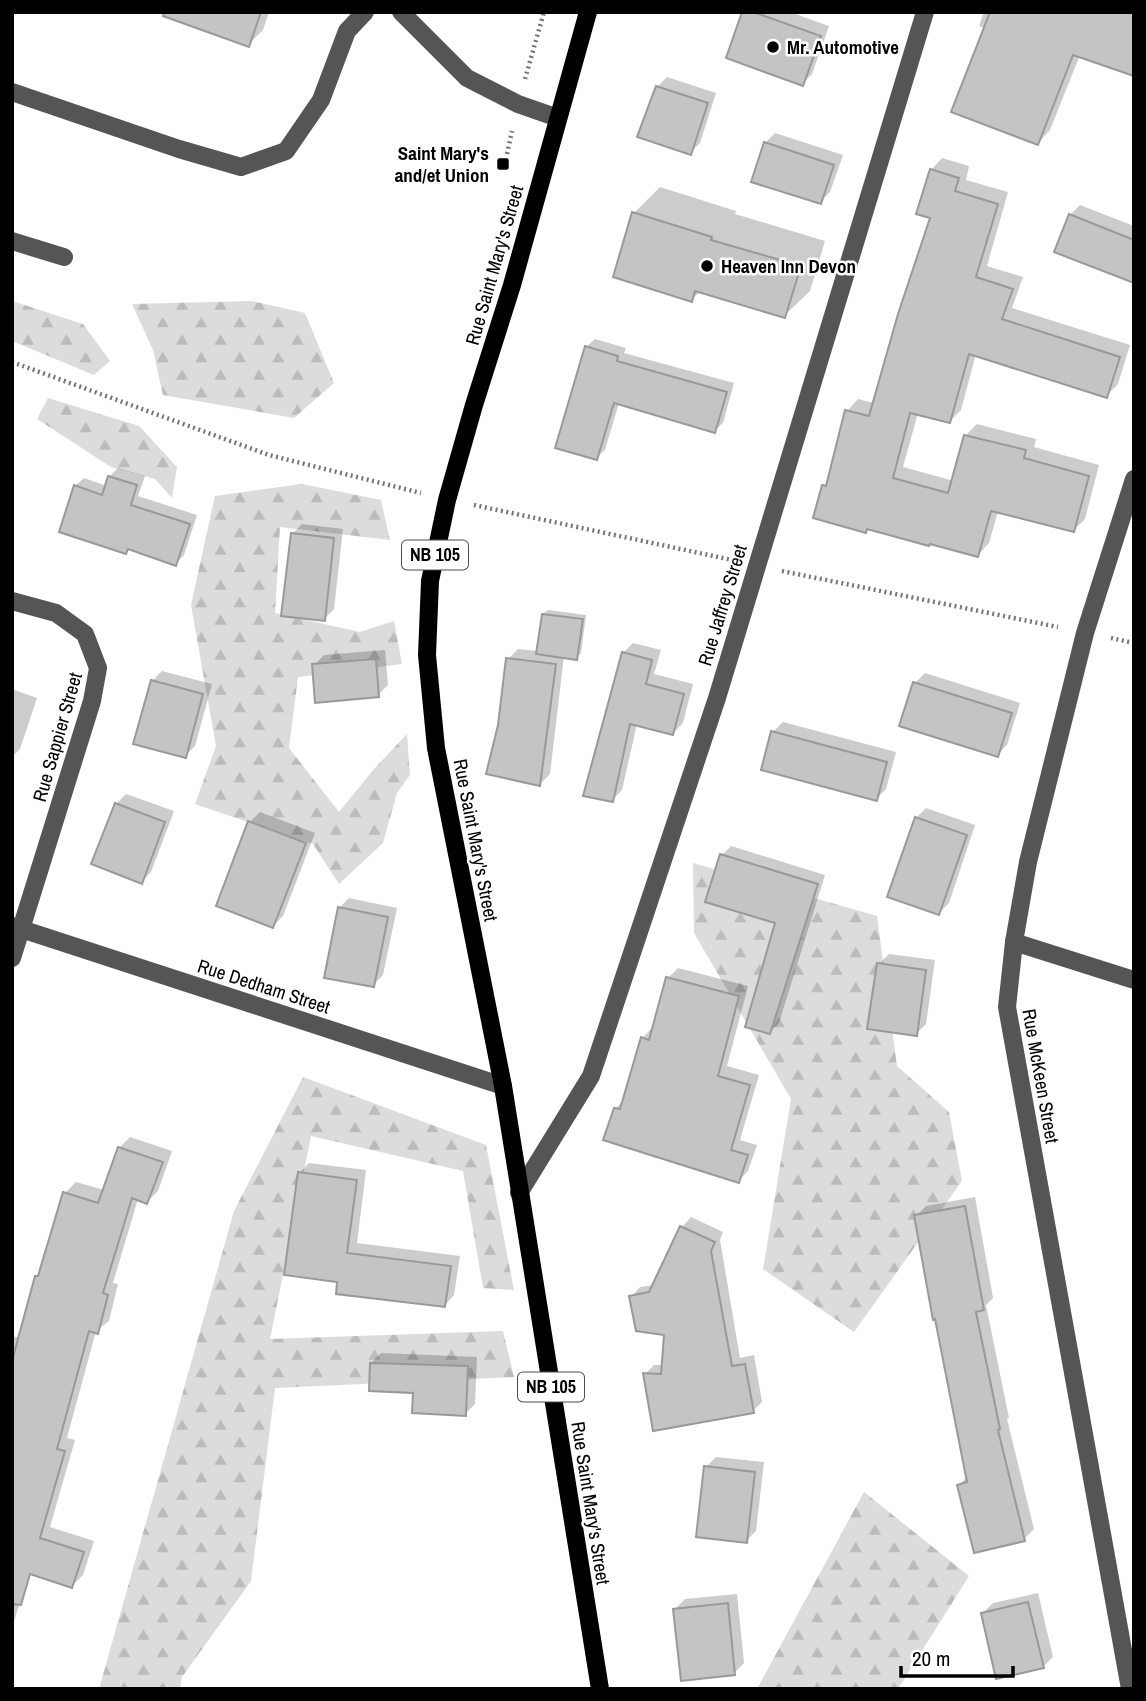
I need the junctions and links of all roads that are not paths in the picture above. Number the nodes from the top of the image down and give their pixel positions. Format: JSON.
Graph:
{"nodes":[{"id":1,"x":365,"y":12,"type":"edge"},
{"id":2,"x":401,"y":12,"type":"edge"},
{"id":3,"x":583,"y":12,"type":"edge"},
{"id":4,"x":588,"y":12,"type":"edge"},
{"id":5,"x":925,"y":12,"type":"edge"},
{"id":6,"x":581,"y":36,"type":"junction"},
{"id":7,"x":12,"y":92,"type":"edge"},
{"id":8,"x":558,"y":118,"type":"junction"},
{"id":9,"x":12,"y":241,"type":"edge"},
{"id":10,"x":64,"y":257,"type":"dead end"},
{"id":11,"x":1134,"y":479,"type":"edge"},
{"id":12,"x":12,"y":601,"type":"edge"},
{"id":13,"x":17,"y":927,"type":"edge"},
{"id":14,"x":1014,"y":943,"type":"junction"},
{"id":15,"x":12,"y":958,"type":"edge"},
{"id":16,"x":1134,"y":980,"type":"edge"},
{"id":17,"x":503,"y":1086,"type":"junction"},
{"id":18,"x":519,"y":1194,"type":"junction"},
{"id":19,"x":1131,"y":1685,"type":"edge"},
{"id":20,"x":600,"y":1689,"type":"edge"}],
"edges":[{"from":1,"to":7,"type":"street"},
{"from":2,"to":8,"type":"street"},
{"from":3,"to":6,"type":"main road"},
{"from":4,"to":6,"type":"main road","name":"Rue Saint Mary's Street","number":"NB 105"},
{"from":5,"to":18,"type":"street","name":"Rue Jaffrey Street"},
{"from":6,"to":8,"type":"main road","name":"Rue Saint Mary's Street","number":"NB 105"},
{"from":8,"to":17,"type":"main road","name":"Rue Saint Mary's Street","number":"NB 105"},
{"from":9,"to":10,"type":"street"},
{"from":11,"to":14,"type":"street","name":"Rue McKeen Street"},
{"from":12,"to":13,"type":"street","name":"Rue Sappier Street"},
{"from":13,"to":15,"type":"street","name":"Rue Sappier Street"},
{"from":13,"to":17,"type":"street","name":"Rue Dedham Street"},
{"from":14,"to":16,"type":"street"},
{"from":14,"to":19,"type":"street","name":"Rue McKeen Street"},
{"from":17,"to":18,"type":"main road","name":"Rue Saint Mary's Street","number":"NB 105"},
{"from":18,"to":20,"type":"main road","name":"Rue Saint Mary's Street","number":"NB 105"}]}
